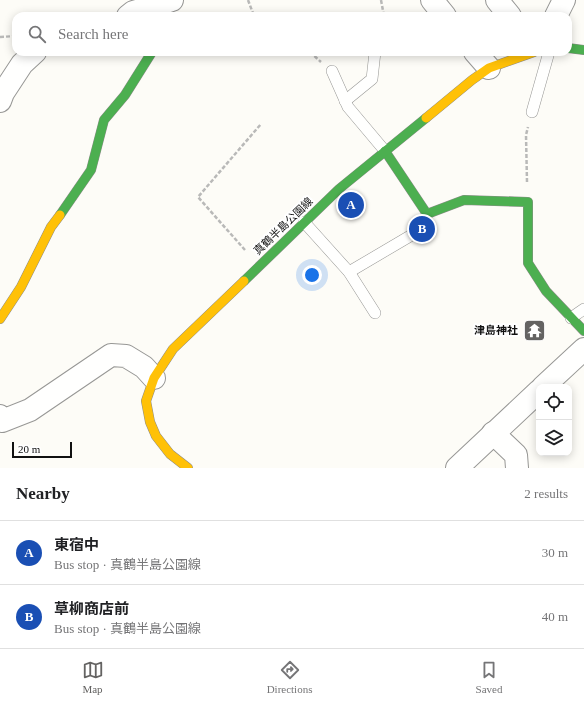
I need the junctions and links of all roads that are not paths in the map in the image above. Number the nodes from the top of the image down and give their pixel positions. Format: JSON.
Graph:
{"nodes":[{"id":1,"x":432,"y":0,"type":"edge"},
{"id":2,"x":497,"y":0,"type":"edge"},
{"id":3,"x":564,"y":0,"type":"edge"},
{"id":4,"x":161,"y":7,"type":"edge"},
{"id":5,"x":132,"y":12,"type":"edge"},
{"id":6,"x":442,"y":12,"type":"edge"},
{"id":7,"x":507,"y":12,"type":"edge"},
{"id":8,"x":558,"y":12,"type":"edge"},
{"id":9,"x":572,"y":48,"type":"edge"},
{"id":10,"x":584,"y":50,"type":"edge"},
{"id":11,"x":31,"y":56,"type":"edge"},
{"id":12,"x":150,"y":56,"type":"edge"},
{"id":13,"x":375,"y":56,"type":"edge"},
{"id":14,"x":478,"y":56,"type":"edge"},
{"id":15,"x":523,"y":56,"type":"edge"},
{"id":16,"x":548,"y":56,"type":"edge"},
{"id":17,"x":489,"y":68,"type":"junction"},
{"id":18,"x":332,"y":71,"type":"dead end"},
{"id":19,"x":0,"y":101,"type":"edge"},
{"id":20,"x":345,"y":101,"type":"junction"},
{"id":21,"x":532,"y":112,"type":"road end"},
{"id":22,"x":385,"y":151,"type":"junction"},
{"id":23,"x":427,"y":214,"type":"junction"},
{"id":24,"x":304,"y":222,"type":"junction"},
{"id":25,"x":349,"y":272,"type":"junction"},
{"id":26,"x":584,"y":309,"type":"edge"},
{"id":27,"x":375,"y":313,"type":"dead end"},
{"id":28,"x":571,"y":318,"type":"junction"},
{"id":29,"x":0,"y":319,"type":"edge"},
{"id":30,"x":584,"y":331,"type":"edge"},
{"id":31,"x":584,"y":349,"type":"edge"},
{"id":32,"x":154,"y":378,"type":"junction"},
{"id":33,"x":546,"y":384,"type":"edge"},
{"id":34,"x":536,"y":394,"type":"edge"},
{"id":35,"x":0,"y":416,"type":"edge"},
{"id":36,"x":493,"y":433,"type":"junction"},
{"id":37,"x":188,"y":468,"type":"edge"},
{"id":38,"x":457,"y":468,"type":"edge"},
{"id":39,"x":517,"y":468,"type":"edge"}],
"edges":[{"from":1,"to":6,"type":"street"},
{"from":2,"to":7,"type":"street"},
{"from":3,"to":8,"type":"street"},
{"from":4,"to":5,"type":"street"},
{"from":9,"to":10,"type":"street"},
{"from":11,"to":19,"type":"street"},
{"from":12,"to":29,"type":"street"},
{"from":13,"to":20,"type":"lane"},
{"from":14,"to":17,"type":"street"},
{"from":15,"to":17,"type":"street","name":"真鶴半島公園線"},
{"from":16,"to":21,"type":"lane"},
{"from":17,"to":22,"type":"street","name":"真鶴半島公園線"},
{"from":18,"to":20,"type":"lane"},
{"from":20,"to":22,"type":"lane"},
{"from":22,"to":23,"type":"street"},
{"from":22,"to":24,"type":"street","name":"真鶴半島公園線"},
{"from":23,"to":25,"type":"lane"},
{"from":23,"to":28,"type":"street"},
{"from":24,"to":25,"type":"lane"},
{"from":24,"to":32,"type":"street","name":"真鶴半島公園線"},
{"from":25,"to":27,"type":"lane"},
{"from":26,"to":28,"type":"lane"},
{"from":28,"to":30,"type":"street"},
{"from":31,"to":33,"type":"street"},
{"from":32,"to":35,"type":"street"},
{"from":32,"to":37,"type":"street","name":"真鶴半島公園線"},
{"from":34,"to":36,"type":"street"},
{"from":36,"to":38,"type":"street"},
{"from":36,"to":39,"type":"street"}]}
